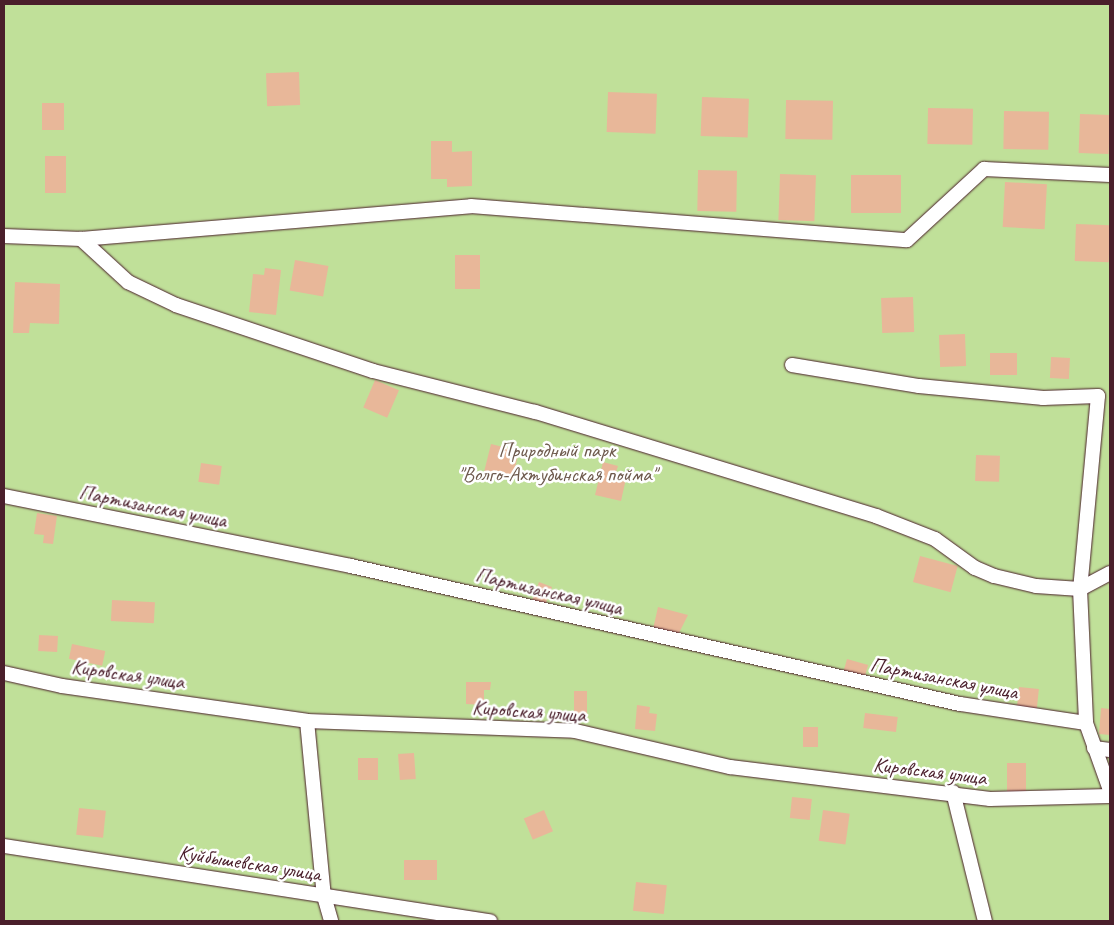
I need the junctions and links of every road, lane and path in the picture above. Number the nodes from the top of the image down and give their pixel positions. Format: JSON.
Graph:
{"nodes":[{"id":1,"x":1110,"y":175,"type":"edge"},
{"id":2,"x":4,"y":236,"type":"edge"},
{"id":3,"x":81,"y":239,"type":"junction"},
{"id":4,"x":792,"y":365,"type":"dead end"},
{"id":5,"x":1104,"y":397,"type":"edge"},
{"id":6,"x":4,"y":496,"type":"edge"},
{"id":7,"x":1110,"y":574,"type":"edge"},
{"id":8,"x":1080,"y":589,"type":"junction"},
{"id":9,"x":4,"y":673,"type":"edge"},
{"id":10,"x":307,"y":721,"type":"junction"},
{"id":11,"x":1086,"y":723,"type":"junction"},
{"id":12,"x":1094,"y":748,"type":"junction"},
{"id":13,"x":1110,"y":750,"type":"edge"},
{"id":14,"x":1110,"y":790,"type":"edge"},
{"id":15,"x":953,"y":792,"type":"junction"},
{"id":16,"x":1110,"y":796,"type":"edge"},
{"id":17,"x":4,"y":846,"type":"edge"},
{"id":18,"x":324,"y":896,"type":"junction"},
{"id":19,"x":331,"y":921,"type":"edge"},
{"id":20,"x":490,"y":921,"type":"edge"},
{"id":21,"x":985,"y":921,"type":"edge"}],
"edges":[{"from":1,"to":3,"type":"street"},
{"from":2,"to":3,"type":"street"},
{"from":3,"to":8,"type":"street"},
{"from":4,"to":5,"type":"street"},
{"from":5,"to":8,"type":"street"},
{"from":6,"to":11,"type":"street","name":"Партизанская улица"},
{"from":7,"to":8,"type":"street"},
{"from":8,"to":11,"type":"street"},
{"from":9,"to":10,"type":"street","name":"Кировская улица"},
{"from":10,"to":15,"type":"street","name":"Кировская улица"},
{"from":10,"to":18,"type":"street"},
{"from":11,"to":12,"type":"street"},
{"from":12,"to":13,"type":"street"},
{"from":12,"to":14,"type":"street"},
{"from":15,"to":16,"type":"street","name":"Кировская улица"},
{"from":15,"to":21,"type":"street"},
{"from":17,"to":18,"type":"street","name":"Куйбышевская улица"},
{"from":18,"to":19,"type":"street"},
{"from":18,"to":20,"type":"street","name":"Куйбышевская улица"}]}
